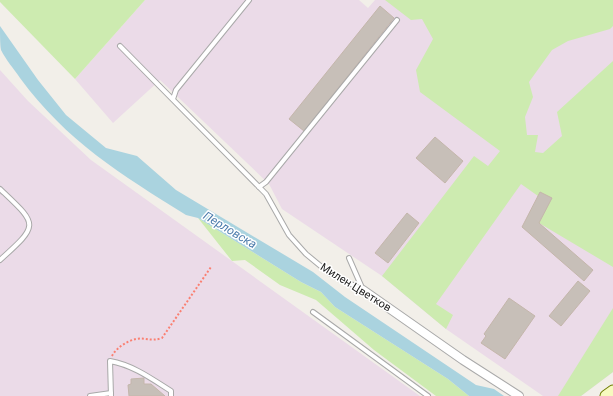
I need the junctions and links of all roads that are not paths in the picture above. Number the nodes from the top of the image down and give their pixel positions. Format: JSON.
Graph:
{"nodes":[{"id":1,"x":249,"y":0,"type":"edge"},
{"id":2,"x":397,"y":20,"type":"dead end"},
{"id":3,"x":120,"y":46,"type":"dead end"},
{"id":4,"x":173,"y":99,"type":"junction"},
{"id":5,"x":259,"y":187,"type":"junction"},
{"id":6,"x":0,"y":188,"type":"edge"},
{"id":7,"x":350,"y":258,"type":"dead end"},
{"id":8,"x":0,"y":260,"type":"edge"},
{"id":9,"x":363,"y":290,"type":"junction"},
{"id":10,"x":313,"y":312,"type":"dead end"},
{"id":11,"x":613,"y":391,"type":"edge"},
{"id":12,"x":111,"y":395,"type":"edge"},
{"id":13,"x":90,"y":396,"type":"edge"},
{"id":14,"x":171,"y":396,"type":"edge"},
{"id":15,"x":428,"y":396,"type":"edge"},
{"id":16,"x":519,"y":396,"type":"edge"},
{"id":17,"x":606,"y":396,"type":"edge"}],
"edges":[{"from":1,"to":4,"type":"lane"},
{"from":2,"to":5,"type":"lane"},
{"from":3,"to":4,"type":"lane","name":"Милен Цветков"},
{"from":4,"to":5,"type":"lane","name":"Милен Цветков"},
{"from":5,"to":9,"type":"lane","name":"Милен Цветков"},
{"from":6,"to":8,"type":"lane"},
{"from":7,"to":9,"type":"lane"},
{"from":9,"to":16,"type":"street","name":"Милен Цветков"},
{"from":10,"to":15,"type":"lane"},
{"from":11,"to":17,"type":"street"},
{"from":12,"to":13,"type":"lane"},
{"from":12,"to":14,"type":"lane"}]}
